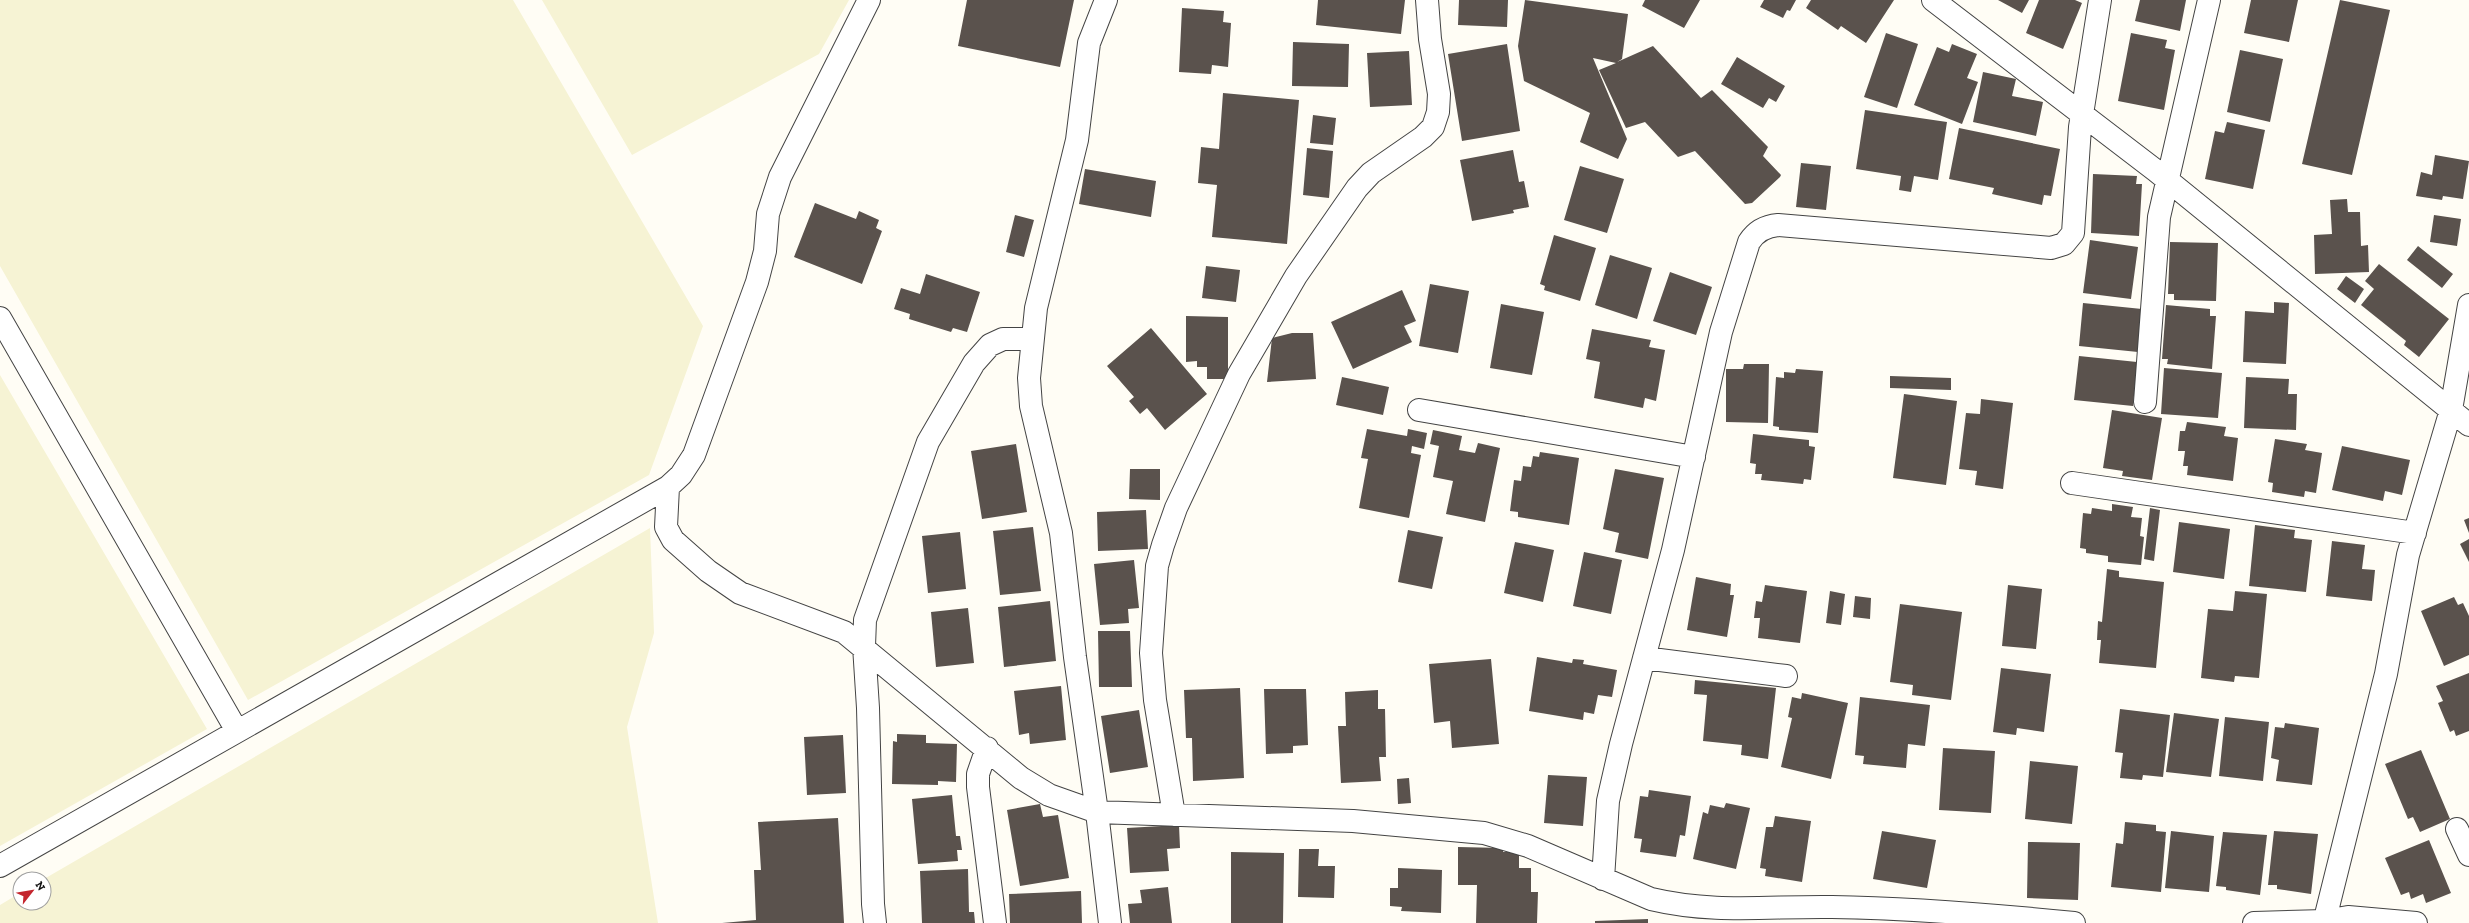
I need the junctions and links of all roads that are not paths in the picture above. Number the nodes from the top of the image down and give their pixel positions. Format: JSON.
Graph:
{"nodes":[{"id":1,"x":869,"y":0,"type":"edge"},
{"id":2,"x":1106,"y":0,"type":"edge"},
{"id":3,"x":1427,"y":0,"type":"edge"},
{"id":4,"x":1933,"y":0,"type":"edge"},
{"id":5,"x":2100,"y":0,"type":"edge"},
{"id":6,"x":2209,"y":0,"type":"edge"},
{"id":7,"x":2083,"y":113,"type":"junction"},
{"id":8,"x":2167,"y":179,"type":"junction"},
{"id":9,"x":2469,"y":305,"type":"edge"},
{"id":10,"x":0,"y":318,"type":"edge"},
{"id":11,"x":1032,"y":340,"type":"junction"},
{"id":12,"x":2145,"y":402,"type":"dead end"},
{"id":13,"x":1420,"y":410,"type":"dead end"},
{"id":14,"x":2450,"y":410,"type":"junction"},
{"id":15,"x":2469,"y":425,"type":"edge"},
{"id":16,"x":1694,"y":457,"type":"junction"},
{"id":17,"x":2072,"y":483,"type":"dead end"},
{"id":18,"x":668,"y":487,"type":"junction"},
{"id":19,"x":2415,"y":533,"type":"junction"},
{"id":20,"x":864,"y":646,"type":"junction"},
{"id":21,"x":1644,"y":658,"type":"junction"},
{"id":22,"x":1786,"y":676,"type":"dead end"},
{"id":23,"x":237,"y":731,"type":"junction"},
{"id":24,"x":987,"y":748,"type":"junction"},
{"id":25,"x":1097,"y":812,"type":"junction"},
{"id":26,"x":1174,"y":815,"type":"junction"},
{"id":27,"x":2457,"y":829,"type":"dead end"},
{"id":28,"x":2469,"y":856,"type":"edge"},
{"id":29,"x":0,"y":866,"type":"edge"},
{"id":30,"x":1603,"y":879,"type":"junction"},
{"id":31,"x":1862,"y":915,"type":"edge"},
{"id":32,"x":2065,"y":922,"type":"edge"},
{"id":33,"x":2324,"y":922,"type":"edge"},
{"id":34,"x":876,"y":923,"type":"edge"},
{"id":35,"x":995,"y":923,"type":"edge"},
{"id":36,"x":1110,"y":923,"type":"edge"},
{"id":37,"x":2254,"y":923,"type":"edge"},
{"id":38,"x":2416,"y":923,"type":"edge"}],
"edges":[{"from":1,"to":18,"type":"street"},
{"from":2,"to":11,"type":"street"},
{"from":3,"to":26,"type":"street"},
{"from":4,"to":7,"type":"street"},
{"from":5,"to":7,"type":"street"},
{"from":6,"to":8,"type":"street"},
{"from":7,"to":8,"type":"street"},
{"from":7,"to":16,"type":"street"},
{"from":8,"to":12,"type":"street"},
{"from":8,"to":14,"type":"street"},
{"from":9,"to":14,"type":"street"},
{"from":10,"to":23,"type":"street"},
{"from":11,"to":20,"type":"street"},
{"from":11,"to":25,"type":"street"},
{"from":13,"to":16,"type":"street"},
{"from":14,"to":15,"type":"street"},
{"from":14,"to":19,"type":"street"},
{"from":16,"to":21,"type":"street"},
{"from":17,"to":19,"type":"street"},
{"from":18,"to":20,"type":"street"},
{"from":18,"to":23,"type":"street"},
{"from":19,"to":33,"type":"street"},
{"from":20,"to":24,"type":"street"},
{"from":20,"to":34,"type":"street"},
{"from":21,"to":22,"type":"street"},
{"from":21,"to":30,"type":"street"},
{"from":23,"to":29,"type":"street"},
{"from":24,"to":25,"type":"street"},
{"from":24,"to":35,"type":"street"},
{"from":25,"to":26,"type":"street"},
{"from":25,"to":36,"type":"street"},
{"from":26,"to":30,"type":"street"},
{"from":27,"to":28,"type":"street"},
{"from":30,"to":31,"type":"street"},
{"from":31,"to":32,"type":"street"},
{"from":33,"to":37,"type":"street"},
{"from":33,"to":38,"type":"street"}]}
